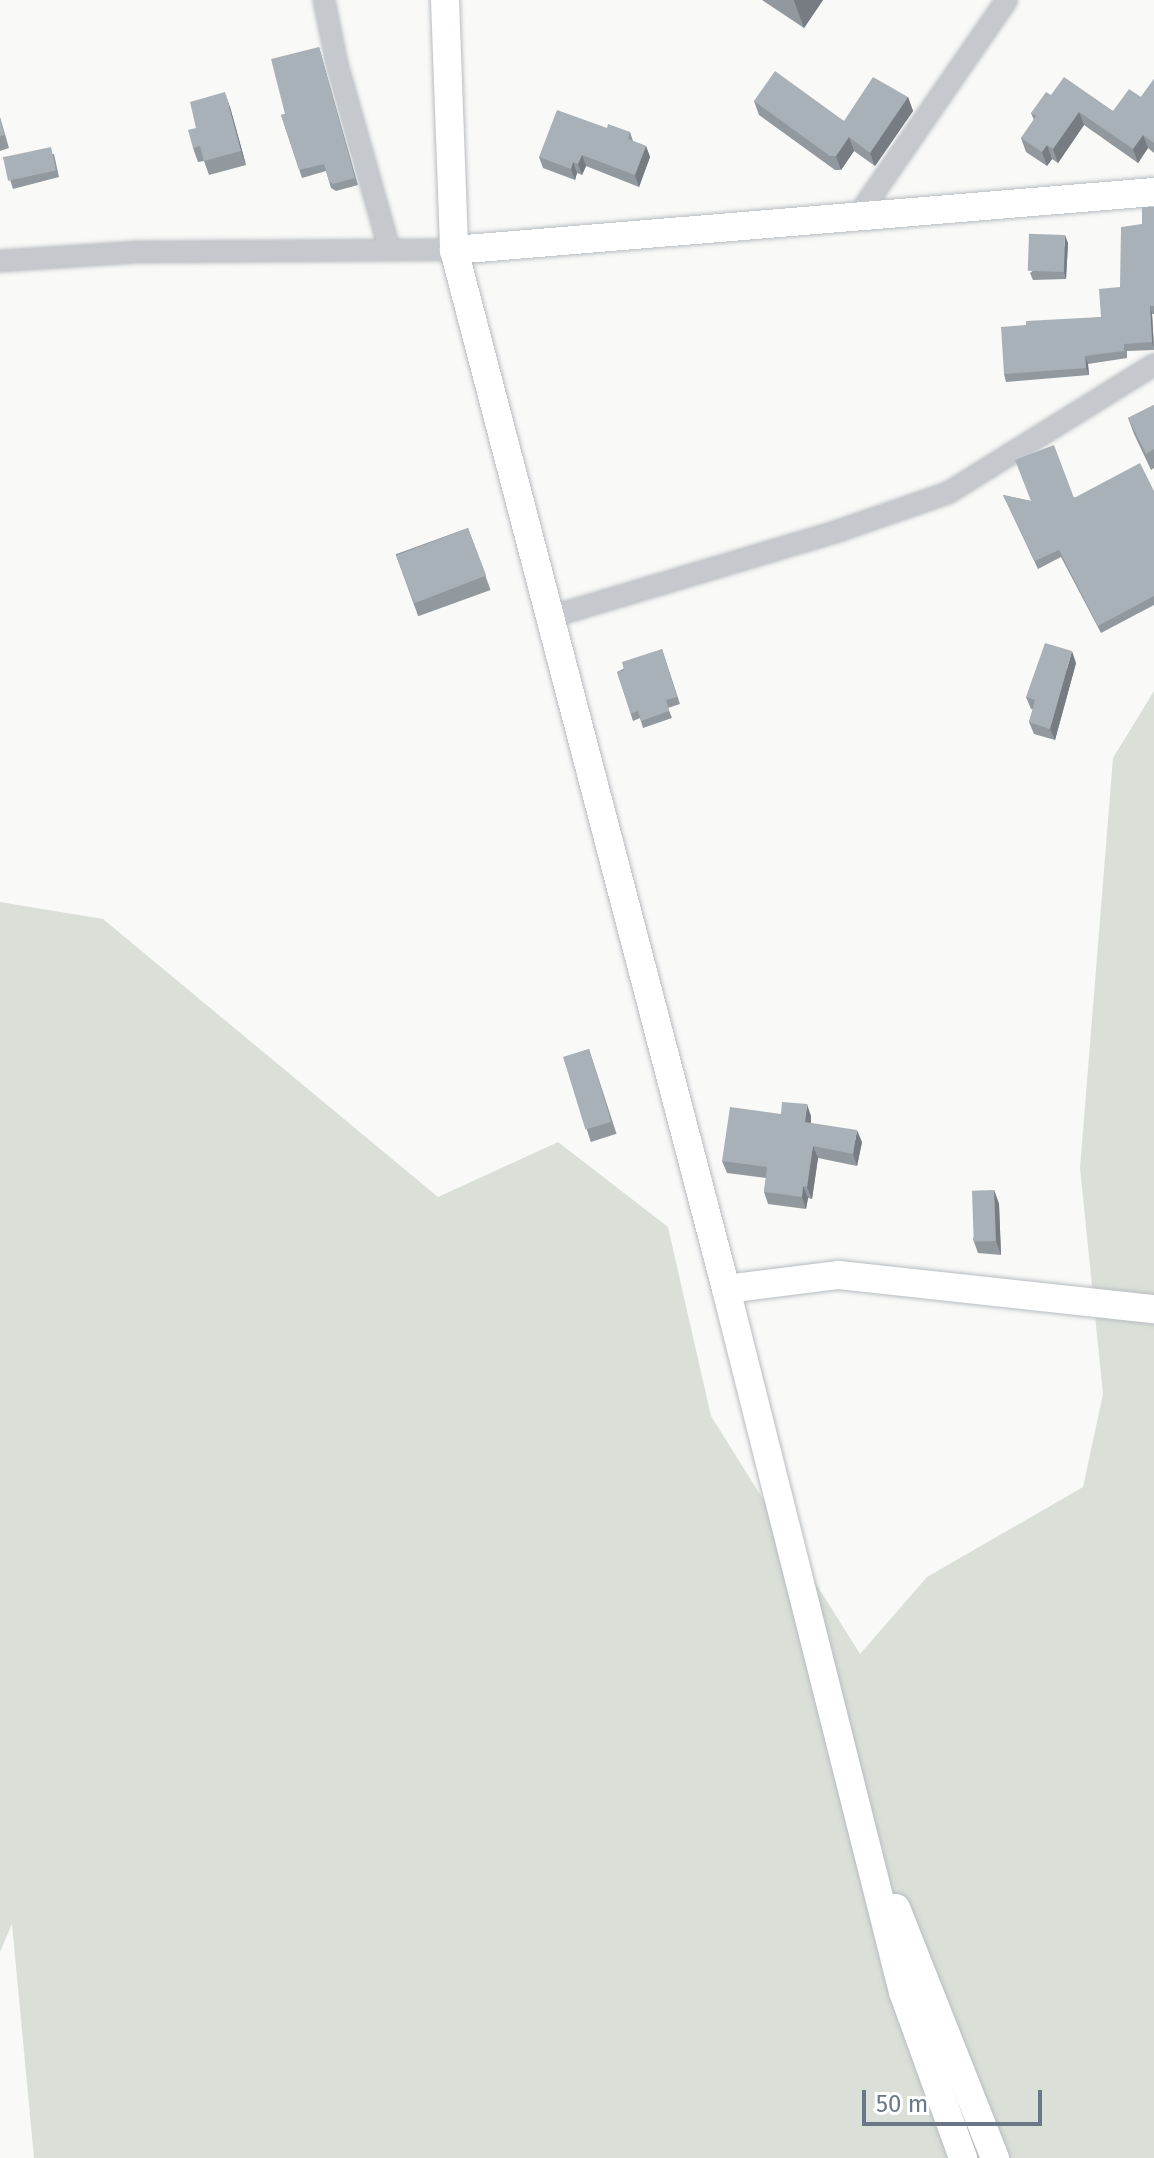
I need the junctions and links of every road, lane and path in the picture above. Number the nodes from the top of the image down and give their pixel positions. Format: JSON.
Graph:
{"nodes":[{"id":1,"x":324,"y":0,"type":"edge"},
{"id":2,"x":445,"y":0,"type":"edge"},
{"id":3,"x":1007,"y":0,"type":"edge"},
{"id":4,"x":1154,"y":192,"type":"edge"},
{"id":5,"x":855,"y":220,"type":"junction"},
{"id":6,"x":389,"y":248,"type":"junction"},
{"id":7,"x":454,"y":250,"type":"junction"},
{"id":8,"x":0,"y":261,"type":"edge"},
{"id":9,"x":1154,"y":365,"type":"edge"},
{"id":10,"x":550,"y":617,"type":"junction"},
{"id":11,"x":726,"y":1289,"type":"junction"},
{"id":12,"x":1154,"y":1309,"type":"edge"},
{"id":13,"x":852,"y":1796,"type":"junction"},
{"id":14,"x":963,"y":2158,"type":"edge"},
{"id":15,"x":995,"y":2158,"type":"edge"}],
"edges":[{"from":1,"to":6,"type":"street"},
{"from":2,"to":7,"type":"street"},
{"from":3,"to":5,"type":"street"},
{"from":4,"to":5,"type":"street"},
{"from":5,"to":7,"type":"street"},
{"from":6,"to":7,"type":"street"},
{"from":6,"to":8,"type":"street"},
{"from":7,"to":10,"type":"street"},
{"from":9,"to":10,"type":"street"},
{"from":10,"to":11,"type":"street"},
{"from":11,"to":12,"type":"street"},
{"from":11,"to":13,"type":"street"},
{"from":13,"to":14,"type":"street"},
{"from":13,"to":15,"type":"street"}]}
